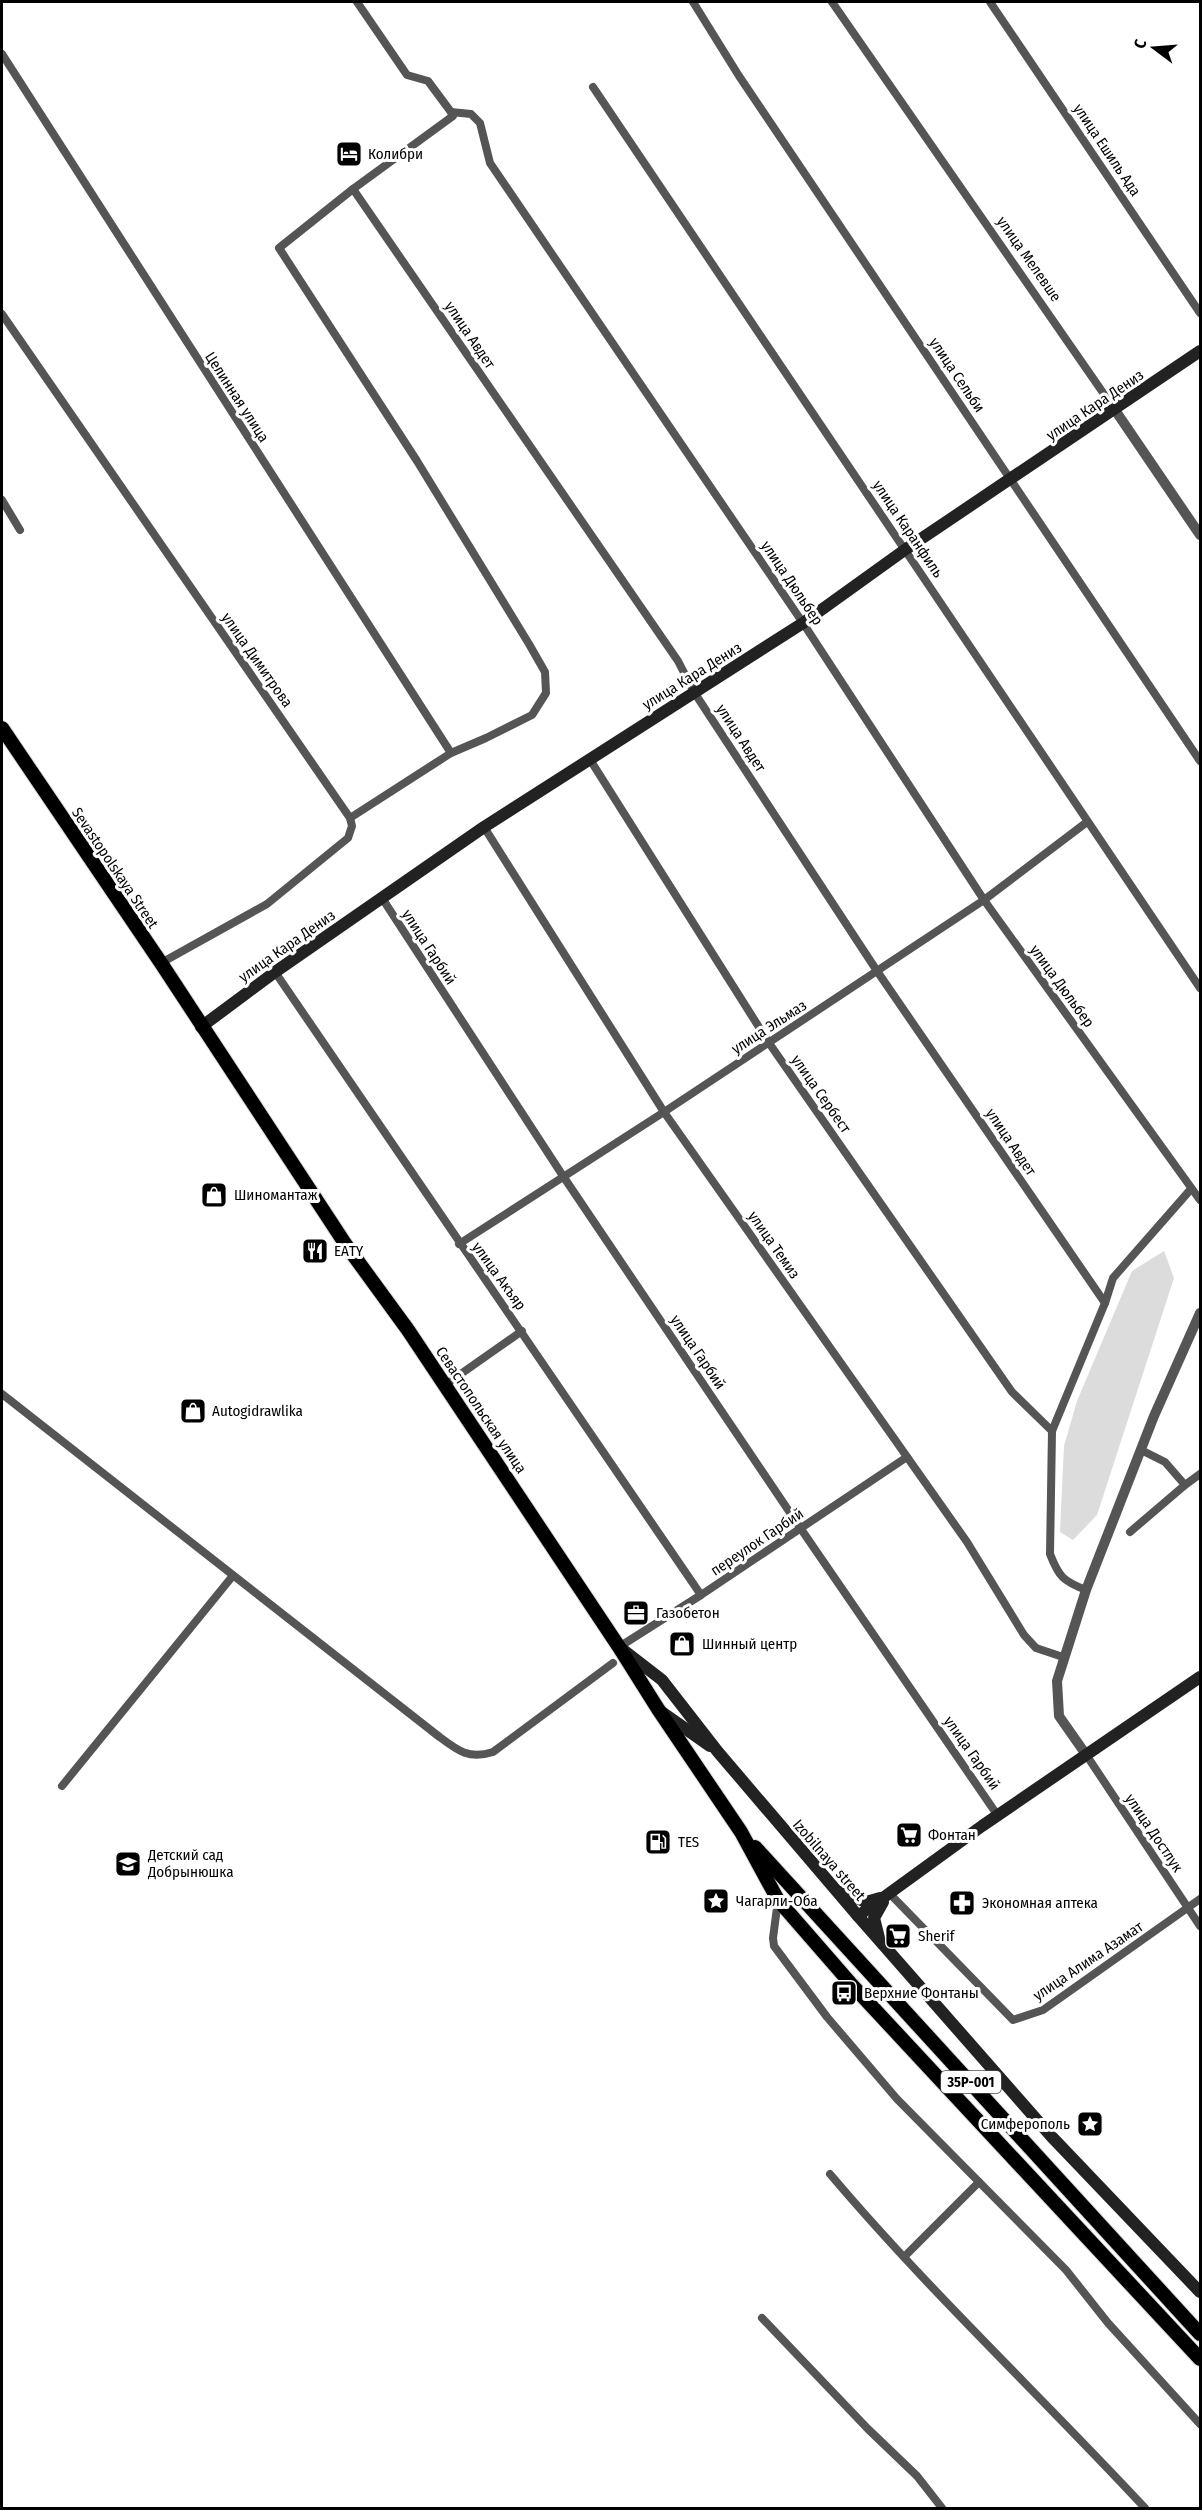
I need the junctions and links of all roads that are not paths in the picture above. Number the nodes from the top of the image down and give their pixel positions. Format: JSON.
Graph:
{"nodes":[{"id":1,"x":357,"y":2,"type":"edge"},
{"id":2,"x":693,"y":2,"type":"edge"},
{"id":3,"x":832,"y":2,"type":"edge"},
{"id":4,"x":990,"y":2,"type":"edge"},
{"id":5,"x":2,"y":54,"type":"edge"},
{"id":6,"x":592,"y":87,"type":"dead end"},
{"id":7,"x":451,"y":112,"type":"junction"},
{"id":8,"x":353,"y":189,"type":"junction"},
{"id":9,"x":1200,"y":313,"type":"edge"},
{"id":10,"x":2,"y":314,"type":"edge"},
{"id":11,"x":1200,"y":351,"type":"edge"},
{"id":12,"x":1115,"y":410,"type":"junction"},
{"id":13,"x":1010,"y":478,"type":"junction"},
{"id":14,"x":2,"y":500,"type":"edge"},
{"id":15,"x":20,"y":530,"type":"dead end"},
{"id":16,"x":1200,"y":535,"type":"edge"},
{"id":17,"x":906,"y":549,"type":"junction"},
{"id":18,"x":803,"y":623,"type":"junction"},
{"id":19,"x":694,"y":692,"type":"junction"},
{"id":20,"x":2,"y":728,"type":"edge"},
{"id":21,"x":451,"y":753,"type":"junction"},
{"id":22,"x":589,"y":758,"type":"junction"},
{"id":23,"x":1200,"y":761,"type":"edge"},
{"id":24,"x":350,"y":818,"type":"junction"},
{"id":25,"x":1087,"y":822,"type":"junction"},
{"id":26,"x":484,"y":827,"type":"junction"},
{"id":27,"x":382,"y":898,"type":"junction"},
{"id":28,"x":984,"y":900,"type":"junction"},
{"id":29,"x":161,"y":963,"type":"junction"},
{"id":30,"x":877,"y":971,"type":"junction"},
{"id":31,"x":275,"y":972,"type":"junction"},
{"id":32,"x":1200,"y":988,"type":"edge"},
{"id":33,"x":201,"y":1027,"type":"junction"},
{"id":34,"x":769,"y":1042,"type":"junction"},
{"id":35,"x":664,"y":1112,"type":"junction"},
{"id":36,"x":563,"y":1176,"type":"junction"},
{"id":37,"x":1191,"y":1189,"type":"junction"},
{"id":38,"x":1200,"y":1200,"type":"edge"},
{"id":39,"x":459,"y":1244,"type":"junction"},
{"id":40,"x":1105,"y":1303,"type":"junction"},
{"id":41,"x":1200,"y":1313,"type":"edge"},
{"id":42,"x":522,"y":1331,"type":"junction"},
{"id":43,"x":445,"y":1385,"type":"junction"},
{"id":44,"x":2,"y":1394,"type":"edge"},
{"id":45,"x":1052,"y":1431,"type":"junction"},
{"id":46,"x":1141,"y":1450,"type":"junction"},
{"id":47,"x":907,"y":1456,"type":"junction"},
{"id":48,"x":1200,"y":1474,"type":"edge"},
{"id":49,"x":1185,"y":1485,"type":"junction"},
{"id":50,"x":801,"y":1529,"type":"junction"},
{"id":51,"x":1130,"y":1532,"type":"dead end"},
{"id":52,"x":231,"y":1578,"type":"dead end"},
{"id":53,"x":1086,"y":1590,"type":"junction"},
{"id":54,"x":701,"y":1595,"type":"junction"},
{"id":55,"x":619,"y":1647,"type":"junction"},
{"id":56,"x":1063,"y":1657,"type":"junction"},
{"id":57,"x":613,"y":1663,"type":"dead end"},
{"id":58,"x":1200,"y":1677,"type":"edge"},
{"id":59,"x":658,"y":1709,"type":"junction"},
{"id":60,"x":718,"y":1752,"type":"junction"},
{"id":61,"x":1087,"y":1756,"type":"junction"},
{"id":62,"x":62,"y":1786,"type":"dead end"},
{"id":63,"x":998,"y":1816,"type":"junction"},
{"id":64,"x":741,"y":1832,"type":"junction"},
{"id":65,"x":828,"y":1881,"type":"junction"},
{"id":66,"x":890,"y":1894,"type":"junction"},
{"id":67,"x":1200,"y":1899,"type":"edge"},
{"id":68,"x":778,"y":1900,"type":"junction"},
{"id":69,"x":1187,"y":1908,"type":"junction"},
{"id":70,"x":858,"y":1916,"type":"junction"},
{"id":71,"x":1200,"y":1926,"type":"edge"},
{"id":72,"x":882,"y":1946,"type":"junction"},
{"id":73,"x":831,"y":2174,"type":"dead end"},
{"id":74,"x":979,"y":2182,"type":"junction"},
{"id":75,"x":904,"y":2257,"type":"junction"},
{"id":76,"x":1200,"y":2292,"type":"edge"},
{"id":77,"x":762,"y":2318,"type":"dead end"},
{"id":78,"x":1200,"y":2334,"type":"edge"},
{"id":79,"x":1200,"y":2359,"type":"edge"},
{"id":80,"x":1200,"y":2424,"type":"edge"},
{"id":81,"x":942,"y":2508,"type":"edge"},
{"id":82,"x":1145,"y":2508,"type":"edge"}],
"edges":[{"from":1,"to":7,"type":"street"},
{"from":2,"to":13,"type":"street","name":"улица Сельби"},
{"from":3,"to":12,"type":"street","name":"улица Мелевше"},
{"from":4,"to":9,"type":"street","name":"улица Ешиль Ада"},
{"from":5,"to":21,"type":"street","name":"Целинная улица"},
{"from":6,"to":17,"type":"street","name":"улица Каранфиль"},
{"from":7,"to":8,"type":"street"},
{"from":7,"to":18,"type":"street","name":"улица Дюльбер"},
{"from":8,"to":19,"type":"street","name":"улица Авдет"},
{"from":8,"to":21,"type":"street"},
{"from":10,"to":24,"type":"street","name":"улица Димитрова"},
{"from":11,"to":12,"type":"main road","name":"улица Кара Дениз"},
{"from":12,"to":13,"type":"main road","name":"улица Кара Дениз"},
{"from":12,"to":16,"type":"street","name":"улица Мелевше"},
{"from":13,"to":17,"type":"main road","name":"улица Кара Дениз"},
{"from":13,"to":23,"type":"street","name":"улица Сельби"},
{"from":14,"to":15,"type":"street"},
{"from":17,"to":18,"type":"main road","name":"улица Кара Дениз"},
{"from":17,"to":25,"type":"street","name":"улица Каранфиль"},
{"from":18,"to":19,"type":"main road","name":"улица Кара Дениз"},
{"from":18,"to":28,"type":"street","name":"улица Дюльбер"},
{"from":19,"to":22,"type":"main road","name":"улица Кара Дениз"},
{"from":19,"to":30,"type":"street","name":"улица Авдет"},
{"from":20,"to":29,"type":"main road","name":"Sevastopolskaya Street"},
{"from":21,"to":24,"type":"street"},
{"from":22,"to":26,"type":"main road","name":"улица Кара Дениз"},
{"from":22,"to":34,"type":"street","name":"улица Сербест"},
{"from":24,"to":29,"type":"street"},
{"from":25,"to":28,"type":"street","name":"улица Эльмаз"},
{"from":25,"to":32,"type":"street","name":"улица Каранфиль"},
{"from":26,"to":27,"type":"main road","name":"улица Кара Дениз"},
{"from":26,"to":35,"type":"street","name":"улица Темиз"},
{"from":27,"to":31,"type":"main road","name":"улица Кара Дениз"},
{"from":27,"to":36,"type":"street","name":"улица Гарбий"},
{"from":28,"to":30,"type":"street","name":"улица Эльмаз"},
{"from":28,"to":37,"type":"street","name":"улица Дюльбер"},
{"from":29,"to":33,"type":"main road","name":"Sevastopolskaya Street"},
{"from":30,"to":34,"type":"street","name":"улица Эльмаз"},
{"from":30,"to":40,"type":"street","name":"улица Авдет"},
{"from":31,"to":33,"type":"main road","name":"улица Кара Дениз"},
{"from":31,"to":39,"type":"street","name":"улица Акъяр"},
{"from":33,"to":43,"type":"main road","name":"Севастопольская улица"},
{"from":34,"to":35,"type":"street","name":"улица Эльмаз"},
{"from":34,"to":45,"type":"street","name":"улица Сербест"},
{"from":35,"to":36,"type":"street","name":"улица Эльмаз"},
{"from":35,"to":47,"type":"street","name":"улица Темиз"},
{"from":36,"to":39,"type":"street","name":"улица Эльмаз"},
{"from":36,"to":50,"type":"street","name":"улица Гарбий"},
{"from":37,"to":38,"type":"street","name":"улица Дюльбер"},
{"from":37,"to":40,"type":"street"},
{"from":39,"to":42,"type":"street","name":"улица Акъяр"},
{"from":40,"to":45,"type":"street"},
{"from":41,"to":46,"type":"street"},
{"from":42,"to":43,"type":"street"},
{"from":42,"to":54,"type":"street","name":"улица Акъяр"},
{"from":43,"to":55,"type":"main road","name":"Севастопольская улица"},
{"from":44,"to":57,"type":"street"},
{"from":45,"to":53,"type":"street"},
{"from":46,"to":49,"type":"street"},
{"from":46,"to":53,"type":"street"},
{"from":47,"to":50,"type":"street","name":"переулок Гарбий"},
{"from":47,"to":56,"type":"street","name":"улица Темиз"},
{"from":48,"to":49,"type":"street"},
{"from":49,"to":51,"type":"street"},
{"from":50,"to":54,"type":"street","name":"переулок Гарбий"},
{"from":50,"to":63,"type":"street","name":"улица Гарбий"},
{"from":52,"to":62,"type":"street"},
{"from":53,"to":56,"type":"street"},
{"from":54,"to":55,"type":"street","name":"переулок Гарбий"},
{"from":55,"to":59,"type":"main road","name":"Севастопольская улица"},
{"from":55,"to":60,"type":"main road","name":"Izobilnaya street"},
{"from":56,"to":61,"type":"street"},
{"from":58,"to":61,"type":"main road","name":"Izobilnaya street"},
{"from":59,"to":60,"type":"main road"},
{"from":59,"to":64,"type":"main road","name":"Севастопольская улица"},
{"from":60,"to":65,"type":"main road","name":"Izobilnaya street"},
{"from":61,"to":63,"type":"main road","name":"Izobilnaya street"},
{"from":61,"to":69,"type":"street","name":"улица Достлук"},
{"from":63,"to":66,"type":"main road","name":"Izobilnaya street"},
{"from":64,"to":68,"type":"main road","number":"35Р-001"},
{"from":64,"to":78,"type":"main road","number":"35Р-001"},
{"from":65,"to":66,"type":"main road"},
{"from":65,"to":70,"type":"main road","name":"Izobilnaya street"},
{"from":66,"to":69,"type":"street","name":"улица Алима Азамат"},
{"from":66,"to":70,"type":"main road","name":"Izobilnaya street"},
{"from":66,"to":72,"type":"main road"},
{"from":67,"to":69,"type":"street","name":"улица Алима Азамат"},
{"from":68,"to":74,"type":"street"},
{"from":68,"to":79,"type":"main road","number":"35Р-001"},
{"from":69,"to":71,"type":"street","name":"улица Достлук"},
{"from":70,"to":72,"type":"main road"},
{"from":72,"to":76,"type":"main road"},
{"from":73,"to":75,"type":"street"},
{"from":74,"to":75,"type":"street"},
{"from":74,"to":80,"type":"street"},
{"from":75,"to":82,"type":"street"},
{"from":77,"to":81,"type":"street"}]}
